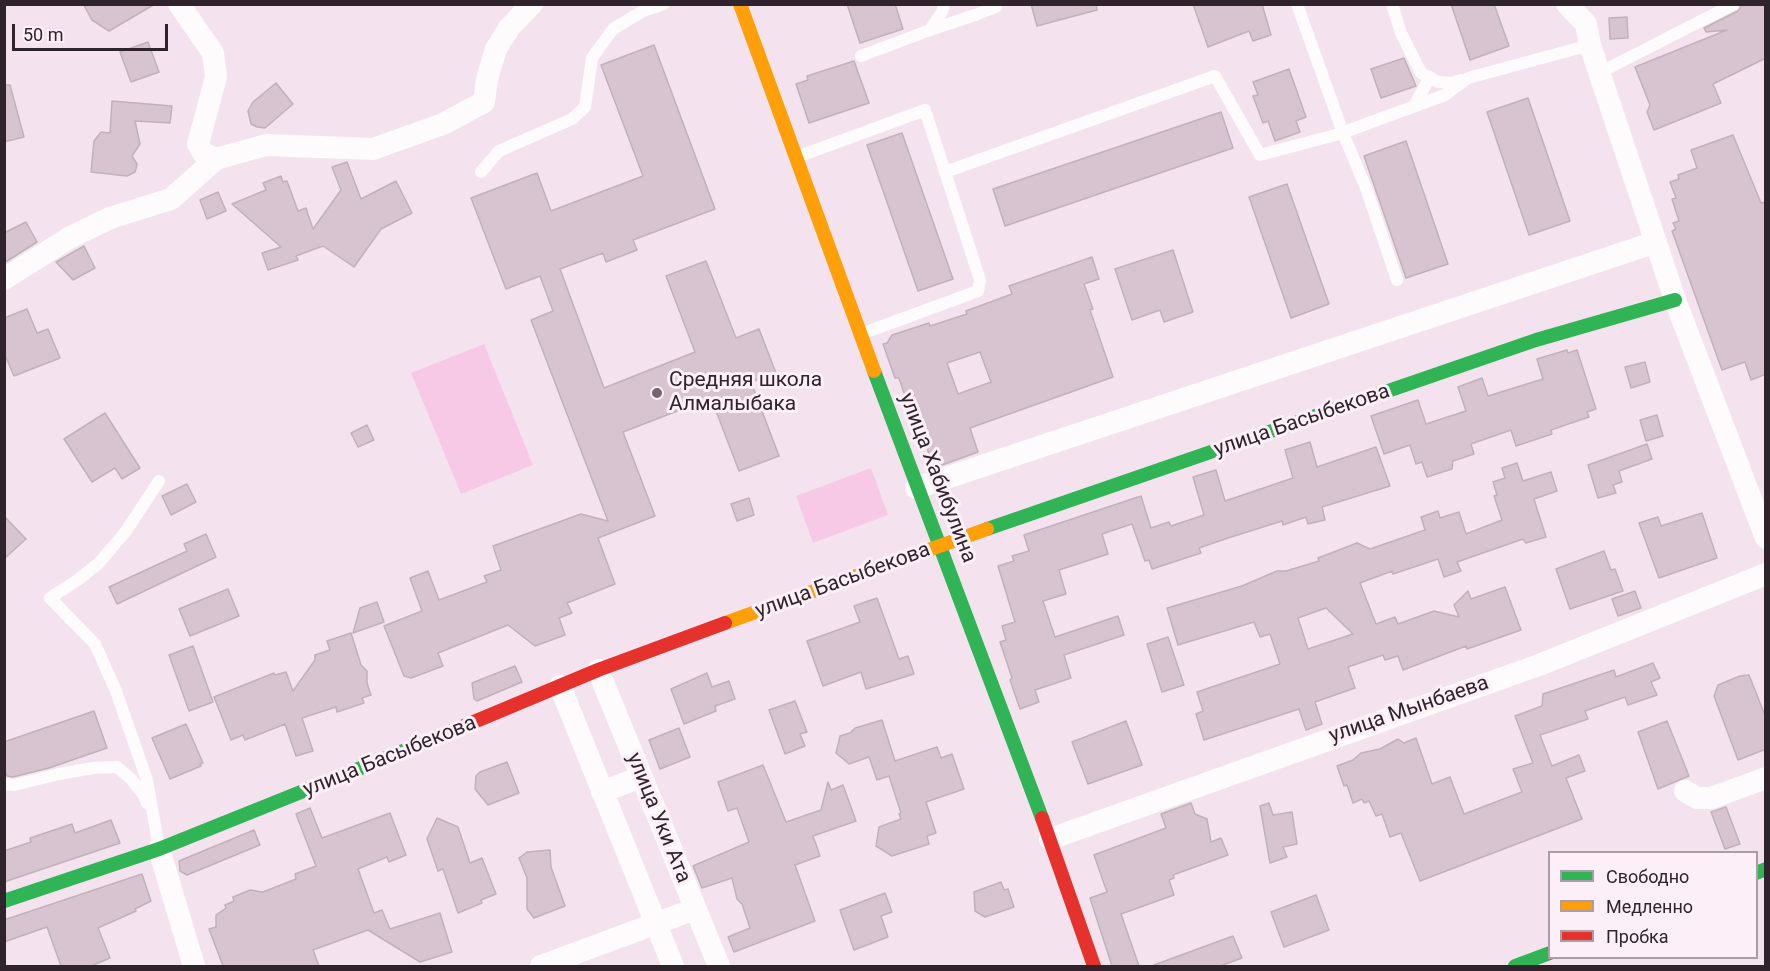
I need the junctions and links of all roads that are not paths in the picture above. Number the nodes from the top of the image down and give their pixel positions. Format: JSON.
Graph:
{"nodes":[{"id":1,"x":179,"y":4,"type":"edge"},
{"id":2,"x":532,"y":4,"type":"edge"},
{"id":3,"x":664,"y":4,"type":"edge"},
{"id":4,"x":740,"y":4,"type":"edge"},
{"id":5,"x":944,"y":4,"type":"edge"},
{"id":6,"x":995,"y":4,"type":"edge"},
{"id":7,"x":1297,"y":4,"type":"edge"},
{"id":8,"x":1392,"y":4,"type":"edge"},
{"id":9,"x":1567,"y":4,"type":"edge"},
{"id":10,"x":1734,"y":4,"type":"edge"},
{"id":11,"x":1589,"y":24,"type":"edge"},
{"id":12,"x":930,"y":30,"type":"junction"},
{"id":13,"x":861,"y":56,"type":"dead end"},
{"id":14,"x":1599,"y":73,"type":"junction"},
{"id":15,"x":1430,"y":77,"type":"junction"},
{"id":16,"x":1468,"y":78,"type":"junction"},
{"id":17,"x":1414,"y":106,"type":"junction"},
{"id":18,"x":1343,"y":133,"type":"junction"},
{"id":19,"x":198,"y":144,"type":"junction"},
{"id":20,"x":797,"y":157,"type":"junction"},
{"id":21,"x":216,"y":159,"type":"junction"},
{"id":22,"x":481,"y":172,"type":"dead end"},
{"id":23,"x":945,"y":172,"type":"junction"},
{"id":24,"x":184,"y":188,"type":"junction"},
{"id":25,"x":1656,"y":242,"type":"junction"},
{"id":26,"x":4,"y":279,"type":"edge"},
{"id":27,"x":1397,"y":280,"type":"dead end"},
{"id":28,"x":1675,"y":300,"type":"junction"},
{"id":29,"x":861,"y":334,"type":"junction"},
{"id":30,"x":159,"y":481,"type":"dead end"},
{"id":31,"x":916,"y":488,"type":"junction"},
{"id":32,"x":1766,"y":538,"type":"edge"},
{"id":33,"x":939,"y":545,"type":"junction"},
{"id":34,"x":1766,"y":574,"type":"edge"},
{"id":35,"x":598,"y":670,"type":"junction"},
{"id":36,"x":560,"y":686,"type":"junction"},
{"id":37,"x":641,"y":777,"type":"junction"},
{"id":38,"x":1766,"y":778,"type":"edge"},
{"id":39,"x":4,"y":784,"type":"edge"},
{"id":40,"x":1685,"y":791,"type":"dead end"},
{"id":41,"x":602,"y":792,"type":"junction"},
{"id":42,"x":152,"y":812,"type":"junction"},
{"id":43,"x":1050,"y":838,"type":"junction"},
{"id":44,"x":159,"y":849,"type":"junction"},
{"id":45,"x":4,"y":901,"type":"edge"},
{"id":46,"x":695,"y":909,"type":"junction"},
{"id":47,"x":656,"y":925,"type":"junction"},
{"id":48,"x":1548,"y":954,"type":"edge"},
{"id":49,"x":194,"y":966,"type":"edge"},
{"id":50,"x":541,"y":966,"type":"edge"},
{"id":51,"x":673,"y":966,"type":"edge"},
{"id":52,"x":719,"y":966,"type":"edge"},
{"id":53,"x":1094,"y":966,"type":"edge"},
{"id":54,"x":1515,"y":966,"type":"edge"}],
"edges":[{"from":1,"to":19,"type":"street"},
{"from":2,"to":21,"type":"street"},
{"from":3,"to":22,"type":"lane"},
{"from":4,"to":20,"type":"street","name":"улица Хабибулина"},
{"from":5,"to":12,"type":"lane"},
{"from":6,"to":12,"type":"lane"},
{"from":7,"to":18,"type":"lane"},
{"from":8,"to":15,"type":"lane"},
{"from":9,"to":11,"type":"street"},
{"from":10,"to":14,"type":"lane"},
{"from":11,"to":14,"type":"street"},
{"from":11,"to":16,"type":"lane"},
{"from":12,"to":13,"type":"lane"},
{"from":14,"to":25,"type":"street"},
{"from":15,"to":16,"type":"lane"},
{"from":15,"to":17,"type":"lane"},
{"from":16,"to":17,"type":"lane"},
{"from":17,"to":18,"type":"lane"},
{"from":18,"to":23,"type":"lane"},
{"from":18,"to":27,"type":"lane"},
{"from":19,"to":21,"type":"street"},
{"from":19,"to":24,"type":"street"},
{"from":20,"to":23,"type":"lane"},
{"from":20,"to":29,"type":"street","name":"улица Хабибулина"},
{"from":21,"to":24,"type":"street"},
{"from":23,"to":29,"type":"lane"},
{"from":24,"to":26,"type":"street"},
{"from":25,"to":28,"type":"street"},
{"from":25,"to":31,"type":"street"},
{"from":28,"to":32,"type":"street"},
{"from":28,"to":33,"type":"street","name":"улица Басыбекова"},
{"from":29,"to":31,"type":"street","name":"улица Хабибулина"},
{"from":30,"to":42,"type":"lane"},
{"from":31,"to":33,"type":"street","name":"улица Хабибулина"},
{"from":33,"to":35,"type":"street","name":"улица Басыбекова"},
{"from":33,"to":43,"type":"street","name":"улица Хабибулина"},
{"from":34,"to":43,"type":"street","name":"улица Мынбаева"},
{"from":35,"to":36,"type":"street","name":"улица Басыбекова"},
{"from":35,"to":37,"type":"street","name":"улица Уки Ата"},
{"from":36,"to":41,"type":"street","name":"улица Уки Ата"},
{"from":36,"to":44,"type":"street","name":"улица Басыбекова"},
{"from":37,"to":41,"type":"street"},
{"from":37,"to":46,"type":"street","name":"улица Уки Ата"},
{"from":38,"to":40,"type":"street"},
{"from":39,"to":42,"type":"lane"},
{"from":41,"to":47,"type":"street","name":"улица Уки Ата"},
{"from":42,"to":44,"type":"lane"},
{"from":43,"to":53,"type":"street","name":"улица Хабибулина"},
{"from":44,"to":45,"type":"street","name":"улица Басыбекова"},
{"from":44,"to":49,"type":"street"},
{"from":46,"to":47,"type":"street"},
{"from":46,"to":52,"type":"street","name":"улица Уки Ата"},
{"from":47,"to":50,"type":"street"},
{"from":47,"to":51,"type":"street","name":"улица Уки Ата"},
{"from":48,"to":54,"type":"street"}]}
